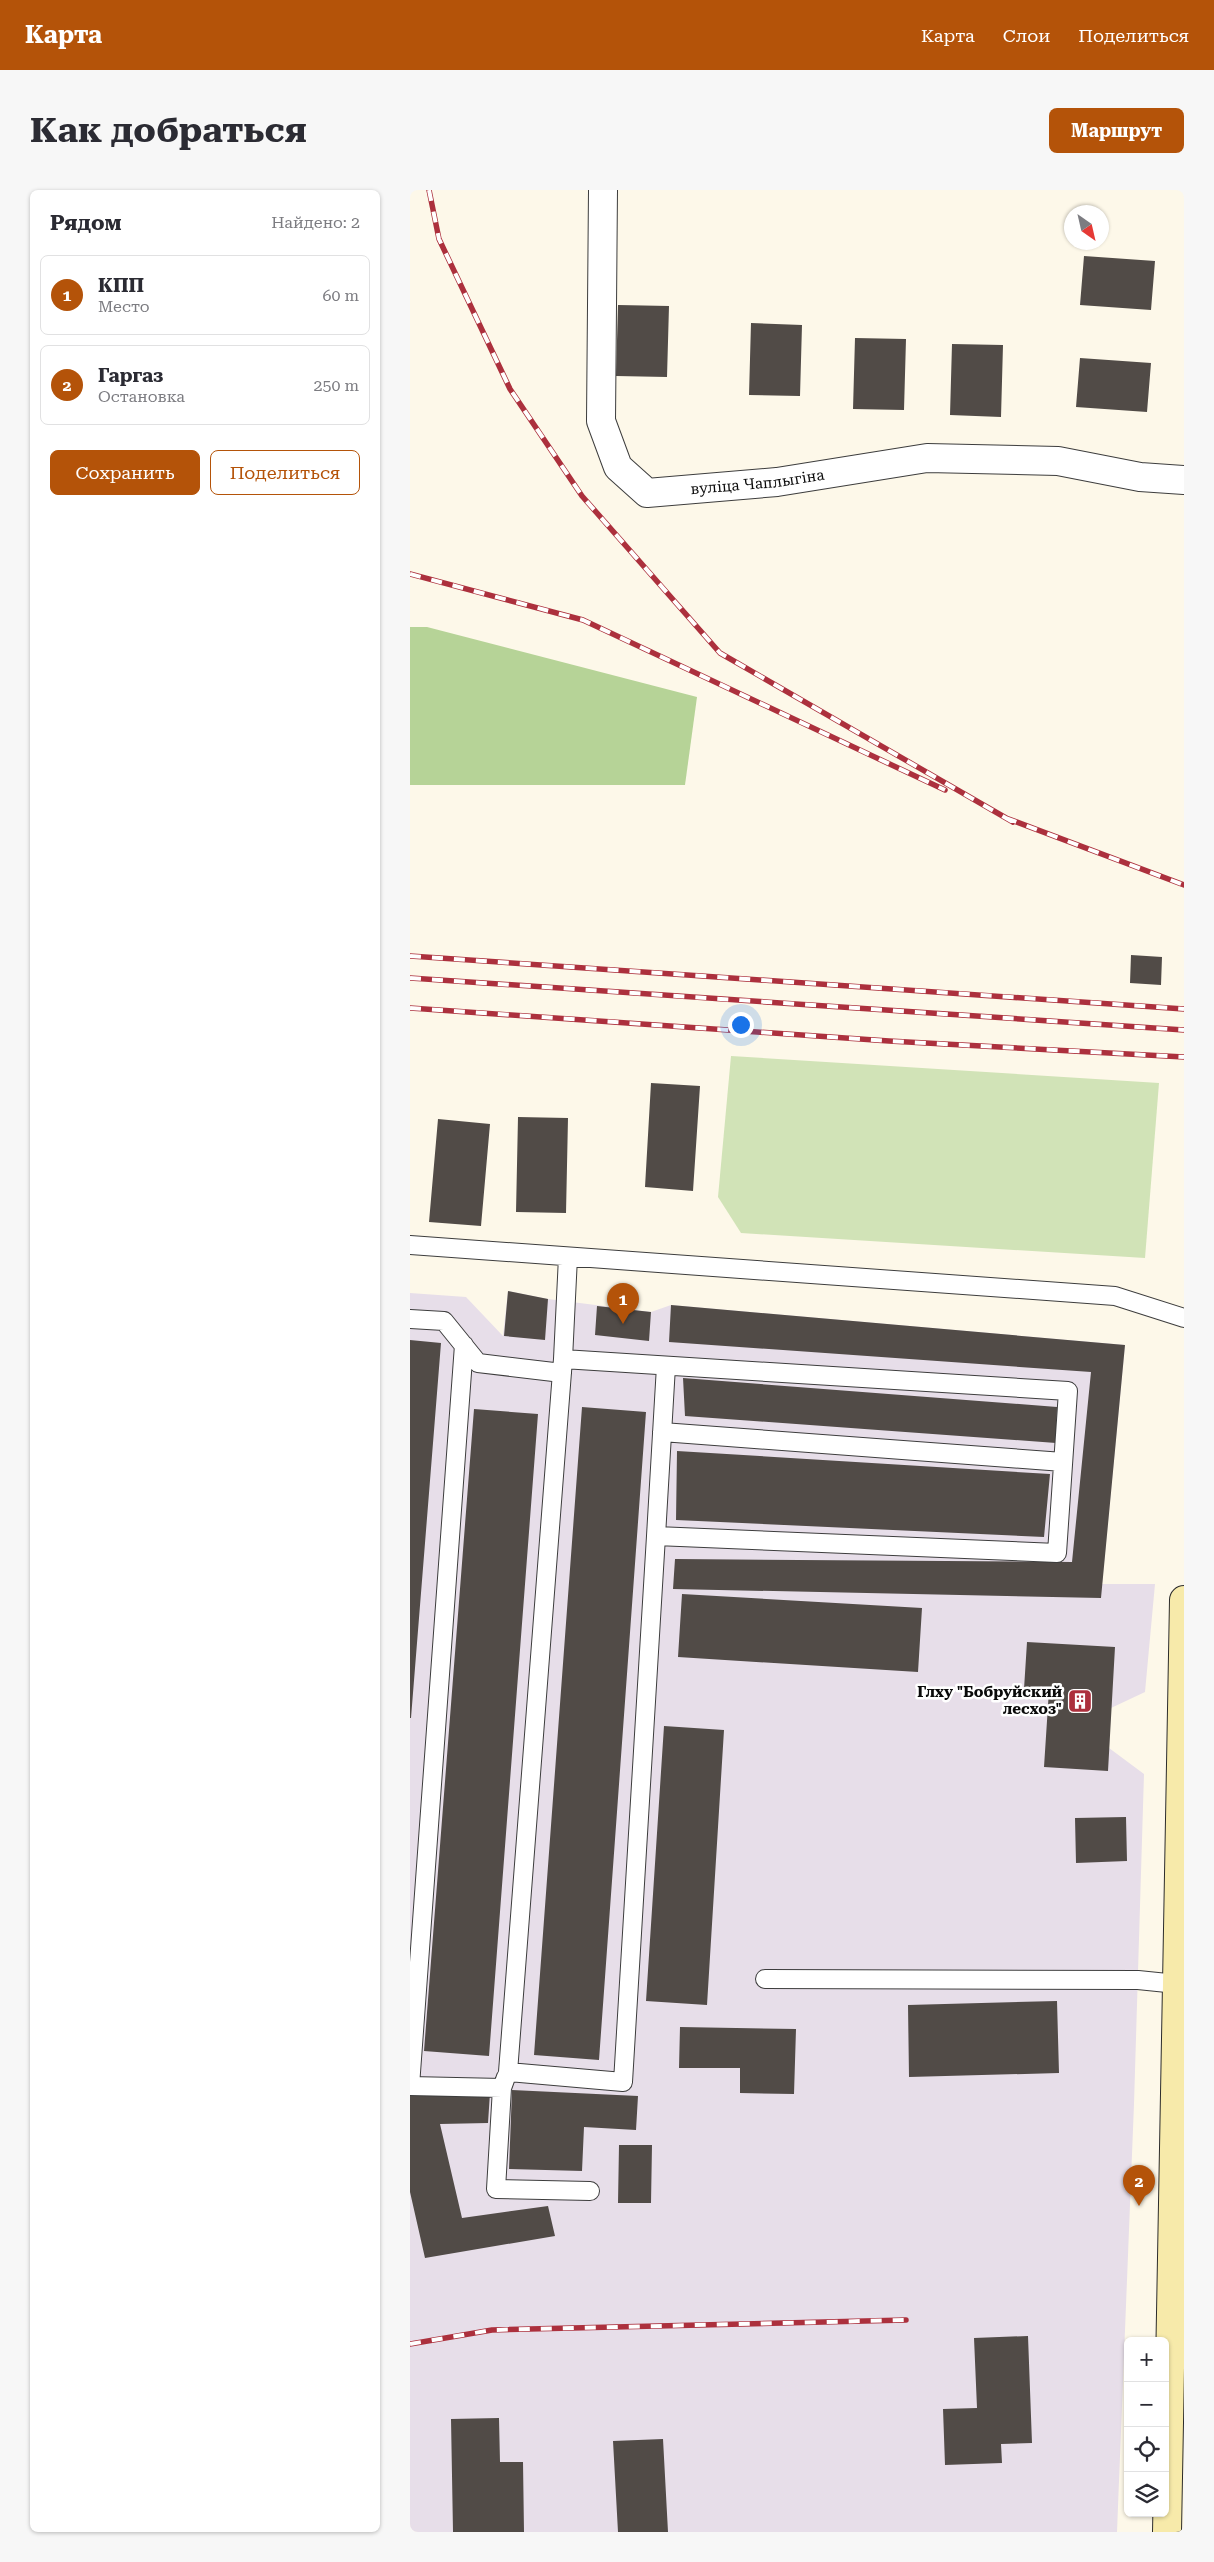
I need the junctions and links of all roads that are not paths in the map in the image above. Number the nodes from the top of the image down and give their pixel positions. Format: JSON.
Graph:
{"nodes":[{"id":1,"x":603,"y":190,"type":"edge"},
{"id":2,"x":1184,"y":480,"type":"edge"},
{"id":3,"x":410,"y":1245,"type":"edge"},
{"id":4,"x":568,"y":1257,"type":"junction"},
{"id":5,"x":1184,"y":1318,"type":"edge"},
{"id":6,"x":410,"y":1319,"type":"edge"},
{"id":7,"x":464,"y":1345,"type":"junction"},
{"id":8,"x":563,"y":1366,"type":"junction"},
{"id":9,"x":666,"y":1366,"type":"junction"},
{"id":10,"x":662,"y":1432,"type":"junction"},
{"id":11,"x":1063,"y":1462,"type":"junction"},
{"id":12,"x":656,"y":1536,"type":"junction"},
{"id":13,"x":1184,"y":1600,"type":"edge"},
{"id":14,"x":765,"y":1979,"type":"dead end"},
{"id":15,"x":1177,"y":1984,"type":"junction"},
{"id":16,"x":414,"y":1990,"type":"edge"},
{"id":17,"x":505,"y":2080,"type":"junction"},
{"id":18,"x":590,"y":2191,"type":"dead end"},
{"id":19,"x":1178,"y":2195,"type":"edge"},
{"id":20,"x":1167,"y":2532,"type":"edge"}],
"edges":[{"from":1,"to":2,"type":"street","name":"вуліца Чаплыгіна"},
{"from":3,"to":4,"type":"lane"},
{"from":4,"to":5,"type":"lane"},
{"from":4,"to":8,"type":"lane"},
{"from":6,"to":7,"type":"lane"},
{"from":7,"to":8,"type":"lane"},
{"from":7,"to":16,"type":"lane"},
{"from":8,"to":9,"type":"lane"},
{"from":8,"to":17,"type":"lane"},
{"from":9,"to":10,"type":"lane"},
{"from":9,"to":11,"type":"lane"},
{"from":10,"to":11,"type":"lane"},
{"from":10,"to":12,"type":"lane"},
{"from":11,"to":12,"type":"lane"},
{"from":12,"to":17,"type":"lane"},
{"from":13,"to":15,"type":"main road"},
{"from":14,"to":15,"type":"lane"},
{"from":15,"to":19,"type":"main road"},
{"from":16,"to":17,"type":"lane"},
{"from":17,"to":18,"type":"lane"},
{"from":19,"to":20,"type":"main road"}]}
